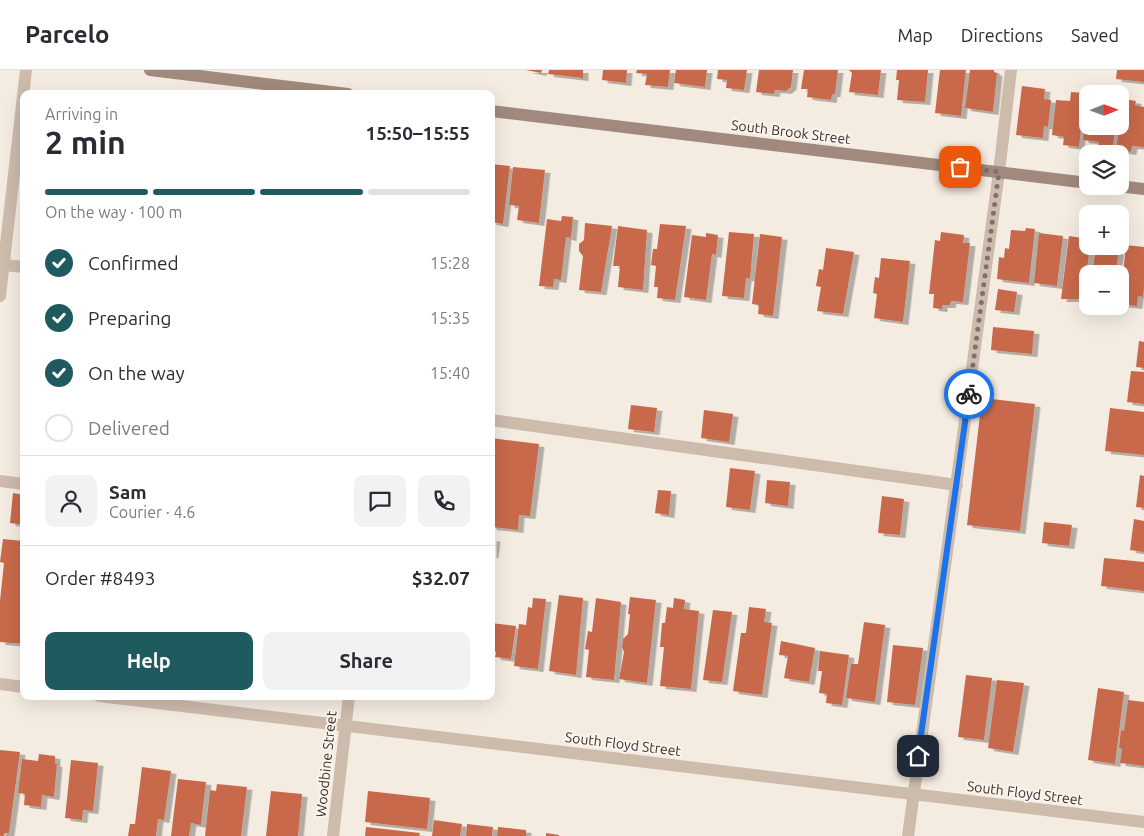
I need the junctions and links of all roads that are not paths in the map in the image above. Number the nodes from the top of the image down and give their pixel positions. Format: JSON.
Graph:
{"nodes":[{"id":1,"x":26,"y":70,"type":"edge"},
{"id":2,"x":150,"y":70,"type":"edge"},
{"id":3,"x":1011,"y":70,"type":"edge"},
{"id":4,"x":24,"y":90,"type":"edge"},
{"id":5,"x":315,"y":90,"type":"edge"},
{"id":6,"x":495,"y":111,"type":"edge"},
{"id":7,"x":20,"y":123,"type":"edge"},
{"id":8,"x":999,"y":172,"type":"junction"},
{"id":9,"x":1079,"y":181,"type":"edge"},
{"id":10,"x":1129,"y":187,"type":"edge"},
{"id":11,"x":1144,"y":189,"type":"edge"},
{"id":12,"x":4,"y":265,"type":"junction"},
{"id":13,"x":20,"y":267,"type":"edge"},
{"id":14,"x":0,"y":296,"type":"edge"},
{"id":15,"x":495,"y":421,"type":"edge"},
{"id":16,"x":0,"y":481,"type":"edge"},
{"id":17,"x":20,"y":484,"type":"edge"},
{"id":18,"x":957,"y":485,"type":"junction"},
{"id":19,"x":0,"y":684,"type":"edge"},
{"id":20,"x":20,"y":686,"type":"edge"},
{"id":21,"x":132,"y":700,"type":"edge"},
{"id":22,"x":348,"y":700,"type":"edge"},
{"id":23,"x":345,"y":726,"type":"junction"},
{"id":24,"x":913,"y":794,"type":"junction"},
{"id":25,"x":1144,"y":822,"type":"edge"},
{"id":26,"x":333,"y":836,"type":"edge"},
{"id":27,"x":908,"y":836,"type":"edge"}],
"edges":[{"from":1,"to":4,"type":"street"},
{"from":2,"to":5,"type":"street"},
{"from":3,"to":8,"type":"street"},
{"from":6,"to":8,"type":"street","name":"South Brook Street"},
{"from":7,"to":12,"type":"street"},
{"from":8,"to":9,"type":"street","name":"South Brook Street"},
{"from":8,"to":18,"type":"street"},
{"from":10,"to":11,"type":"street"},
{"from":12,"to":13,"type":"street"},
{"from":12,"to":14,"type":"street"},
{"from":15,"to":18,"type":"street"},
{"from":16,"to":17,"type":"street"},
{"from":18,"to":24,"type":"street"},
{"from":19,"to":20,"type":"street"},
{"from":21,"to":23,"type":"street","name":"South Floyd Street"},
{"from":22,"to":23,"type":"street","name":"Woodbine Street"},
{"from":23,"to":24,"type":"street","name":"South Floyd Street"},
{"from":23,"to":26,"type":"street","name":"Woodbine Street"},
{"from":24,"to":25,"type":"street","name":"South Floyd Street"},
{"from":24,"to":27,"type":"street"}]}
